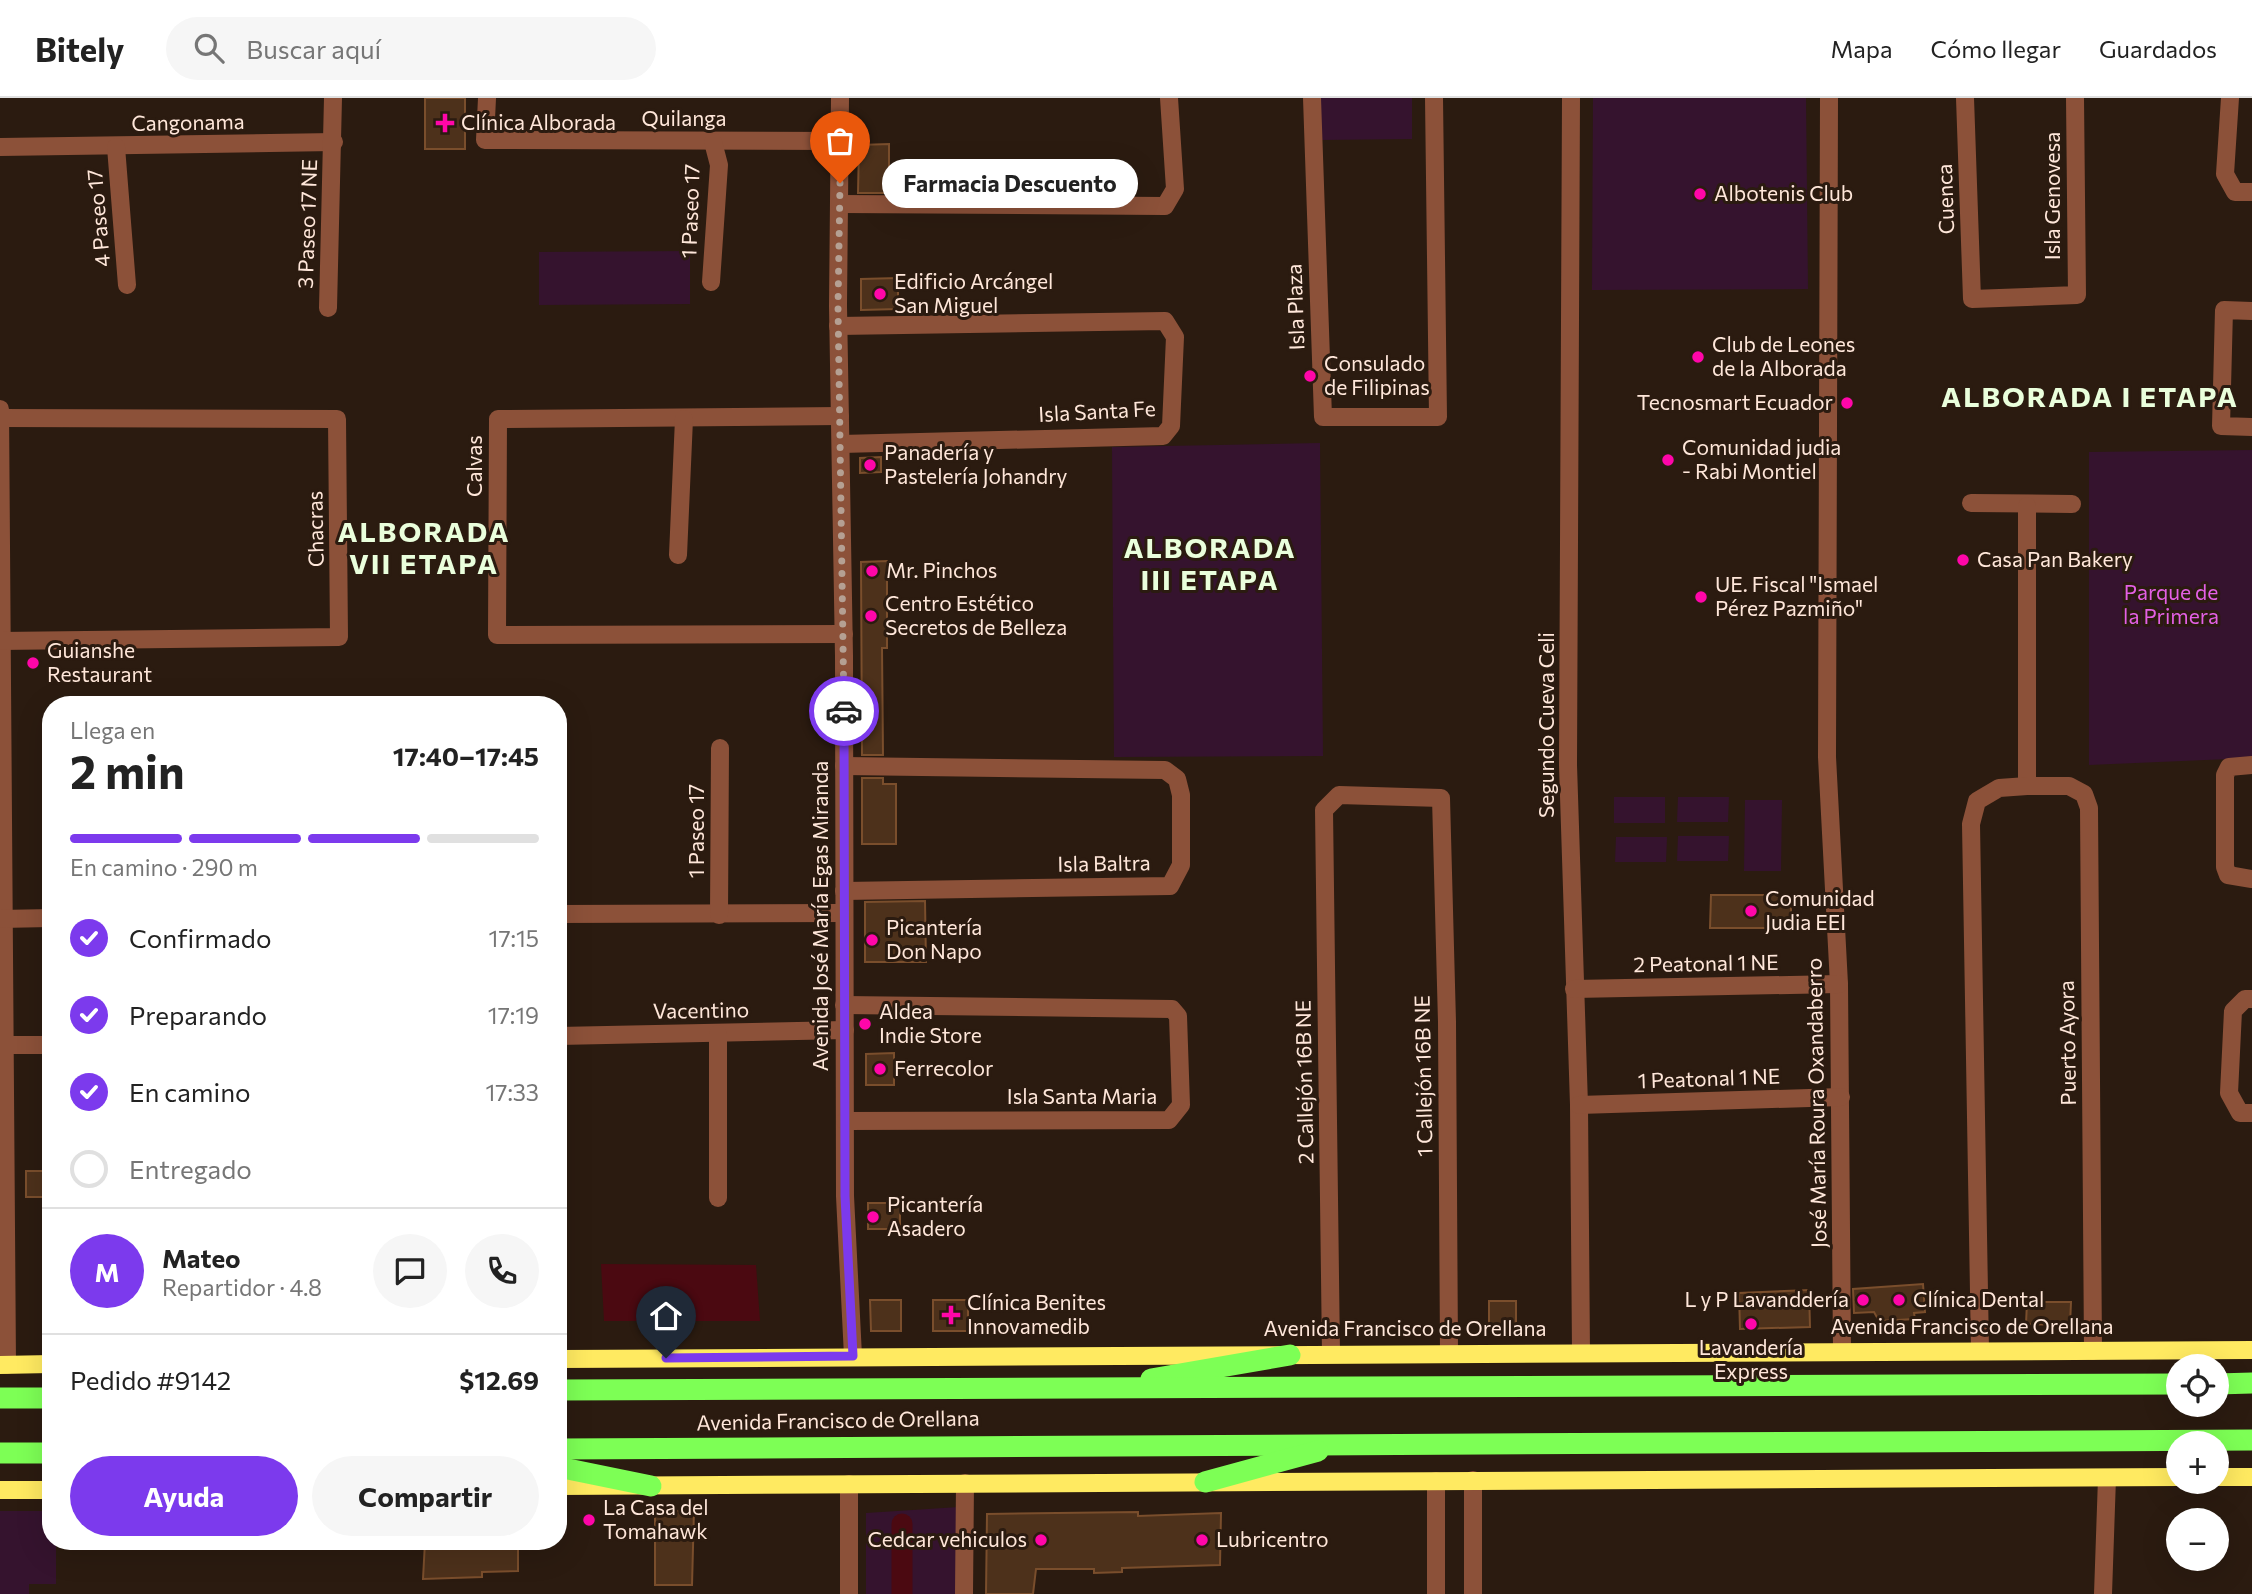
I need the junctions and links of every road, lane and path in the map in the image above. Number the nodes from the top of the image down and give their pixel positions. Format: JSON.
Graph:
{"nodes":[{"id":1,"x":332,"y":98,"type":"edge"},
{"id":2,"x":486,"y":98,"type":"edge"},
{"id":3,"x":840,"y":98,"type":"edge"},
{"id":4,"x":1169,"y":98,"type":"edge"},
{"id":5,"x":1311,"y":98,"type":"edge"},
{"id":6,"x":1434,"y":98,"type":"edge"},
{"id":7,"x":1571,"y":98,"type":"edge"},
{"id":8,"x":1829,"y":98,"type":"edge"},
{"id":9,"x":1965,"y":98,"type":"edge"},
{"id":10,"x":2076,"y":98,"type":"edge"},
{"id":11,"x":2230,"y":98,"type":"edge"},
{"id":12,"x":334,"y":142,"type":"junction"},
{"id":13,"x":713,"y":142,"type":"junction"},
{"id":14,"x":840,"y":142,"type":"junction"},
{"id":15,"x":0,"y":147,"type":"edge"},
{"id":16,"x":116,"y":147,"type":"junction"},
{"id":17,"x":2252,"y":192,"type":"edge"},
{"id":18,"x":841,"y":204,"type":"junction"},
{"id":19,"x":711,"y":282,"type":"dead end"},
{"id":20,"x":127,"y":285,"type":"dead end"},
{"id":21,"x":2077,"y":295,"type":"joint"},
{"id":22,"x":328,"y":308,"type":"dead end"},
{"id":23,"x":2252,"y":311,"type":"edge"},
{"id":24,"x":838,"y":326,"type":"junction"},
{"id":25,"x":0,"y":408,"type":"edge"},
{"id":26,"x":840,"y":416,"type":"junction"},
{"id":27,"x":0,"y":418,"type":"edge"},
{"id":28,"x":684,"y":419,"type":"junction"},
{"id":29,"x":2252,"y":427,"type":"edge"},
{"id":30,"x":841,"y":444,"type":"junction"},
{"id":31,"x":1971,"y":503,"type":"dead end"},
{"id":32,"x":2072,"y":504,"type":"dead end"},
{"id":33,"x":2027,"y":506,"type":"junction"},
{"id":34,"x":678,"y":555,"type":"dead end"},
{"id":35,"x":844,"y":635,"type":"junction"},
{"id":36,"x":1,"y":640,"type":"edge"},
{"id":37,"x":720,"y":748,"type":"dead end"},
{"id":38,"x":2252,"y":765,"type":"edge"},
{"id":39,"x":844,"y":766,"type":"junction"},
{"id":40,"x":2027,"y":786,"type":"junction"},
{"id":41,"x":1324,"y":810,"type":"joint"},
{"id":42,"x":2252,"y":879,"type":"edge"},
{"id":43,"x":844,"y":891,"type":"junction"},
{"id":44,"x":844,"y":913,"type":"junction"},
{"id":45,"x":567,"y":914,"type":"edge"},
{"id":46,"x":719,"y":915,"type":"junction"},
{"id":47,"x":42,"y":918,"type":"edge"},
{"id":48,"x":2,"y":919,"type":"edge"},
{"id":49,"x":1839,"y":984,"type":"junction"},
{"id":50,"x":1574,"y":989,"type":"junction"},
{"id":51,"x":2252,"y":999,"type":"edge"},
{"id":52,"x":844,"y":1005,"type":"junction"},
{"id":53,"x":845,"y":1030,"type":"junction"},
{"id":54,"x":718,"y":1034,"type":"junction"},
{"id":55,"x":567,"y":1036,"type":"edge"},
{"id":56,"x":3,"y":1045,"type":"edge"},
{"id":57,"x":42,"y":1045,"type":"edge"},
{"id":58,"x":1841,"y":1097,"type":"junction"},
{"id":59,"x":1579,"y":1105,"type":"junction"},
{"id":60,"x":2252,"y":1114,"type":"edge"},
{"id":61,"x":845,"y":1121,"type":"junction"},
{"id":62,"x":718,"y":1198,"type":"dead end"},
{"id":63,"x":2252,"y":1350,"type":"edge"},
{"id":64,"x":1980,"y":1351,"type":"junction"},
{"id":65,"x":2093,"y":1351,"type":"junction"},
{"id":66,"x":1842,"y":1352,"type":"junction"},
{"id":67,"x":1448,"y":1353,"type":"junction"},
{"id":68,"x":1581,"y":1353,"type":"junction"},
{"id":69,"x":1331,"y":1354,"type":"junction"},
{"id":70,"x":1290,"y":1355,"type":"junction"},
{"id":71,"x":853,"y":1356,"type":"junction"},
{"id":72,"x":567,"y":1359,"type":"edge"},
{"id":73,"x":42,"y":1364,"type":"edge"},
{"id":74,"x":3,"y":1365,"type":"edge"},
{"id":75,"x":2252,"y":1383,"type":"edge"},
{"id":76,"x":2166,"y":1384,"type":"edge"},
{"id":77,"x":2229,"y":1384,"type":"edge"},
{"id":78,"x":567,"y":1389,"type":"edge"},
{"id":79,"x":1089,"y":1389,"type":"junction"},
{"id":80,"x":0,"y":1398,"type":"edge"},
{"id":81,"x":42,"y":1398,"type":"edge"},
{"id":82,"x":2252,"y":1440,"type":"edge"},
{"id":83,"x":1347,"y":1443,"type":"junction"},
{"id":84,"x":567,"y":1449,"type":"edge"},
{"id":85,"x":42,"y":1452,"type":"edge"},
{"id":86,"x":0,"y":1453,"type":"edge"},
{"id":87,"x":567,"y":1469,"type":"edge"},
{"id":88,"x":2166,"y":1477,"type":"edge"},
{"id":89,"x":2229,"y":1477,"type":"edge"},
{"id":90,"x":2252,"y":1477,"type":"edge"},
{"id":91,"x":2107,"y":1478,"type":"junction"},
{"id":92,"x":1473,"y":1480,"type":"junction"},
{"id":93,"x":1436,"y":1481,"type":"junction"},
{"id":94,"x":1205,"y":1482,"type":"junction"},
{"id":95,"x":965,"y":1483,"type":"junction"},
{"id":96,"x":849,"y":1484,"type":"junction"},
{"id":97,"x":567,"y":1486,"type":"edge"},
{"id":98,"x":651,"y":1486,"type":"junction"},
{"id":99,"x":0,"y":1490,"type":"edge"},
{"id":100,"x":42,"y":1490,"type":"edge"},
{"id":101,"x":849,"y":1594,"type":"edge"},
{"id":102,"x":964,"y":1594,"type":"edge"},
{"id":103,"x":1436,"y":1594,"type":"edge"},
{"id":104,"x":1473,"y":1594,"type":"edge"},
{"id":105,"x":2103,"y":1594,"type":"edge"}],
"edges":[{"from":1,"to":12,"type":"street"},
{"from":2,"to":13,"type":"street","name":"Quilanga"},
{"from":3,"to":14,"type":"street","name":"Avenida José María Egas Miranda"},
{"from":4,"to":18,"type":"street"},
{"from":5,"to":6,"type":"street","name":"Isla Plaza"},
{"from":7,"to":50,"type":"street","name":"Segundo Cueva Celi"},
{"from":8,"to":49,"type":"street","name":"José María Roura Oxandaberro"},
{"from":9,"to":21,"type":"street","name":"Cuenca"},
{"from":10,"to":21,"type":"street","name":"Isla Genovesa"},
{"from":11,"to":17,"type":"street"},
{"from":12,"to":16,"type":"street","name":"Cangonama"},
{"from":12,"to":22,"type":"street","name":"3 Paseo 17 NE"},
{"from":13,"to":14,"type":"street","name":"Quilanga"},
{"from":13,"to":19,"type":"street","name":"1 Paseo 17"},
{"from":14,"to":18,"type":"street","name":"Avenida José María Egas Miranda"},
{"from":15,"to":16,"type":"street","name":"Cangonama"},
{"from":16,"to":20,"type":"street","name":"4 Paseo 17"},
{"from":18,"to":24,"type":"street","name":"Avenida José María Egas Miranda"},
{"from":23,"to":29,"type":"street"},
{"from":24,"to":26,"type":"street","name":"Avenida José María Egas Miranda"},
{"from":24,"to":30,"type":"street","name":"Isla Santa Fe"},
{"from":25,"to":27,"type":"street"},
{"from":26,"to":28,"type":"street","name":"Calvas"},
{"from":26,"to":30,"type":"street","name":"Avenida José María Egas Miranda"},
{"from":27,"to":36,"type":"street"},
{"from":27,"to":36,"type":"street","name":"Chacras"},
{"from":28,"to":34,"type":"street"},
{"from":28,"to":35,"type":"street","name":"Calvas"},
{"from":30,"to":35,"type":"street","name":"Avenida José María Egas Miranda"},
{"from":31,"to":33,"type":"street"},
{"from":32,"to":33,"type":"street"},
{"from":33,"to":40,"type":"street"},
{"from":35,"to":39,"type":"street","name":"Avenida José María Egas Miranda"},
{"from":36,"to":48,"type":"street"},
{"from":37,"to":46,"type":"street","name":"1 Paseo 17"},
{"from":38,"to":42,"type":"street"},
{"from":39,"to":43,"type":"street","name":"Avenida José María Egas Miranda"},
{"from":39,"to":43,"type":"street","name":"Isla Baltra"},
{"from":40,"to":64,"type":"street","name":"Puerto Ayora"},
{"from":40,"to":65,"type":"street","name":"Puerto Ayora"},
{"from":41,"to":67,"type":"street","name":"1 Callejón 16B NE"},
{"from":41,"to":69,"type":"street","name":"2 Callejón 16B NE"},
{"from":43,"to":44,"type":"street","name":"Avenida José María Egas Miranda"},
{"from":44,"to":46,"type":"street"},
{"from":44,"to":52,"type":"street","name":"Avenida José María Egas Miranda"},
{"from":45,"to":46,"type":"street"},
{"from":47,"to":48,"type":"street"},
{"from":48,"to":56,"type":"street"},
{"from":49,"to":50,"type":"street","name":"2 Peatonal 1 NE"},
{"from":49,"to":58,"type":"street","name":"José María Roura Oxandaberro"},
{"from":50,"to":59,"type":"street","name":"Segundo Cueva Celi"},
{"from":51,"to":60,"type":"street"},
{"from":52,"to":53,"type":"street","name":"Avenida José María Egas Miranda"},
{"from":52,"to":61,"type":"street","name":"Isla Santa Maria"},
{"from":53,"to":54,"type":"street","name":"Vacentino"},
{"from":53,"to":61,"type":"street","name":"Avenida José María Egas Miranda"},
{"from":54,"to":55,"type":"street","name":"Vacentino"},
{"from":54,"to":62,"type":"street"},
{"from":56,"to":57,"type":"street"},
{"from":56,"to":74,"type":"street"},
{"from":58,"to":59,"type":"street","name":"1 Peatonal 1 NE"},
{"from":58,"to":66,"type":"street","name":"José María Roura Oxandaberro"},
{"from":59,"to":68,"type":"street","name":"Segundo Cueva Celi"},
{"from":61,"to":71,"type":"street","name":"Avenida José María Egas Miranda"},
{"from":63,"to":65,"type":"main road","name":"Avenida Francisco de Orellana"},
{"from":64,"to":65,"type":"main road","name":"Avenida Francisco de Orellana"},
{"from":64,"to":66,"type":"main road","name":"Avenida Francisco de Orellana"},
{"from":66,"to":68,"type":"main road","name":"Avenida Francisco de Orellana"},
{"from":67,"to":68,"type":"main road","name":"Avenida Francisco de Orellana"},
{"from":67,"to":69,"type":"main road","name":"Avenida Francisco de Orellana"},
{"from":69,"to":70,"type":"main road","name":"Avenida Francisco de Orellana"},
{"from":70,"to":71,"type":"main road","name":"Avenida Francisco de Orellana"},
{"from":70,"to":79,"type":"highway"},
{"from":71,"to":72,"type":"main road","name":"Avenida Francisco de Orellana"},
{"from":73,"to":74,"type":"main road"},
{"from":75,"to":77,"type":"highway"},
{"from":76,"to":79,"type":"highway","name":"Avenida Francisco de Orellana"},
{"from":78,"to":79,"type":"highway","name":"Avenida Francisco de Orellana"},
{"from":80,"to":81,"type":"highway"},
{"from":82,"to":83,"type":"highway","name":"Avenida Francisco de Orellana"},
{"from":83,"to":84,"type":"highway","name":"Avenida Francisco de Orellana"},
{"from":83,"to":94,"type":"highway"},
{"from":85,"to":86,"type":"highway"},
{"from":87,"to":98,"type":"highway"},
{"from":88,"to":91,"type":"main road"},
{"from":89,"to":90,"type":"main road"},
{"from":91,"to":92,"type":"main road"},
{"from":91,"to":105,"type":"street"},
{"from":92,"to":93,"type":"main road"},
{"from":92,"to":104,"type":"street"},
{"from":93,"to":94,"type":"main road"},
{"from":93,"to":103,"type":"street"},
{"from":94,"to":95,"type":"main road"},
{"from":95,"to":96,"type":"main road"},
{"from":95,"to":102,"type":"street"},
{"from":96,"to":98,"type":"main road"},
{"from":96,"to":101,"type":"street"},
{"from":97,"to":98,"type":"main road"},
{"from":99,"to":100,"type":"main road"}]}
